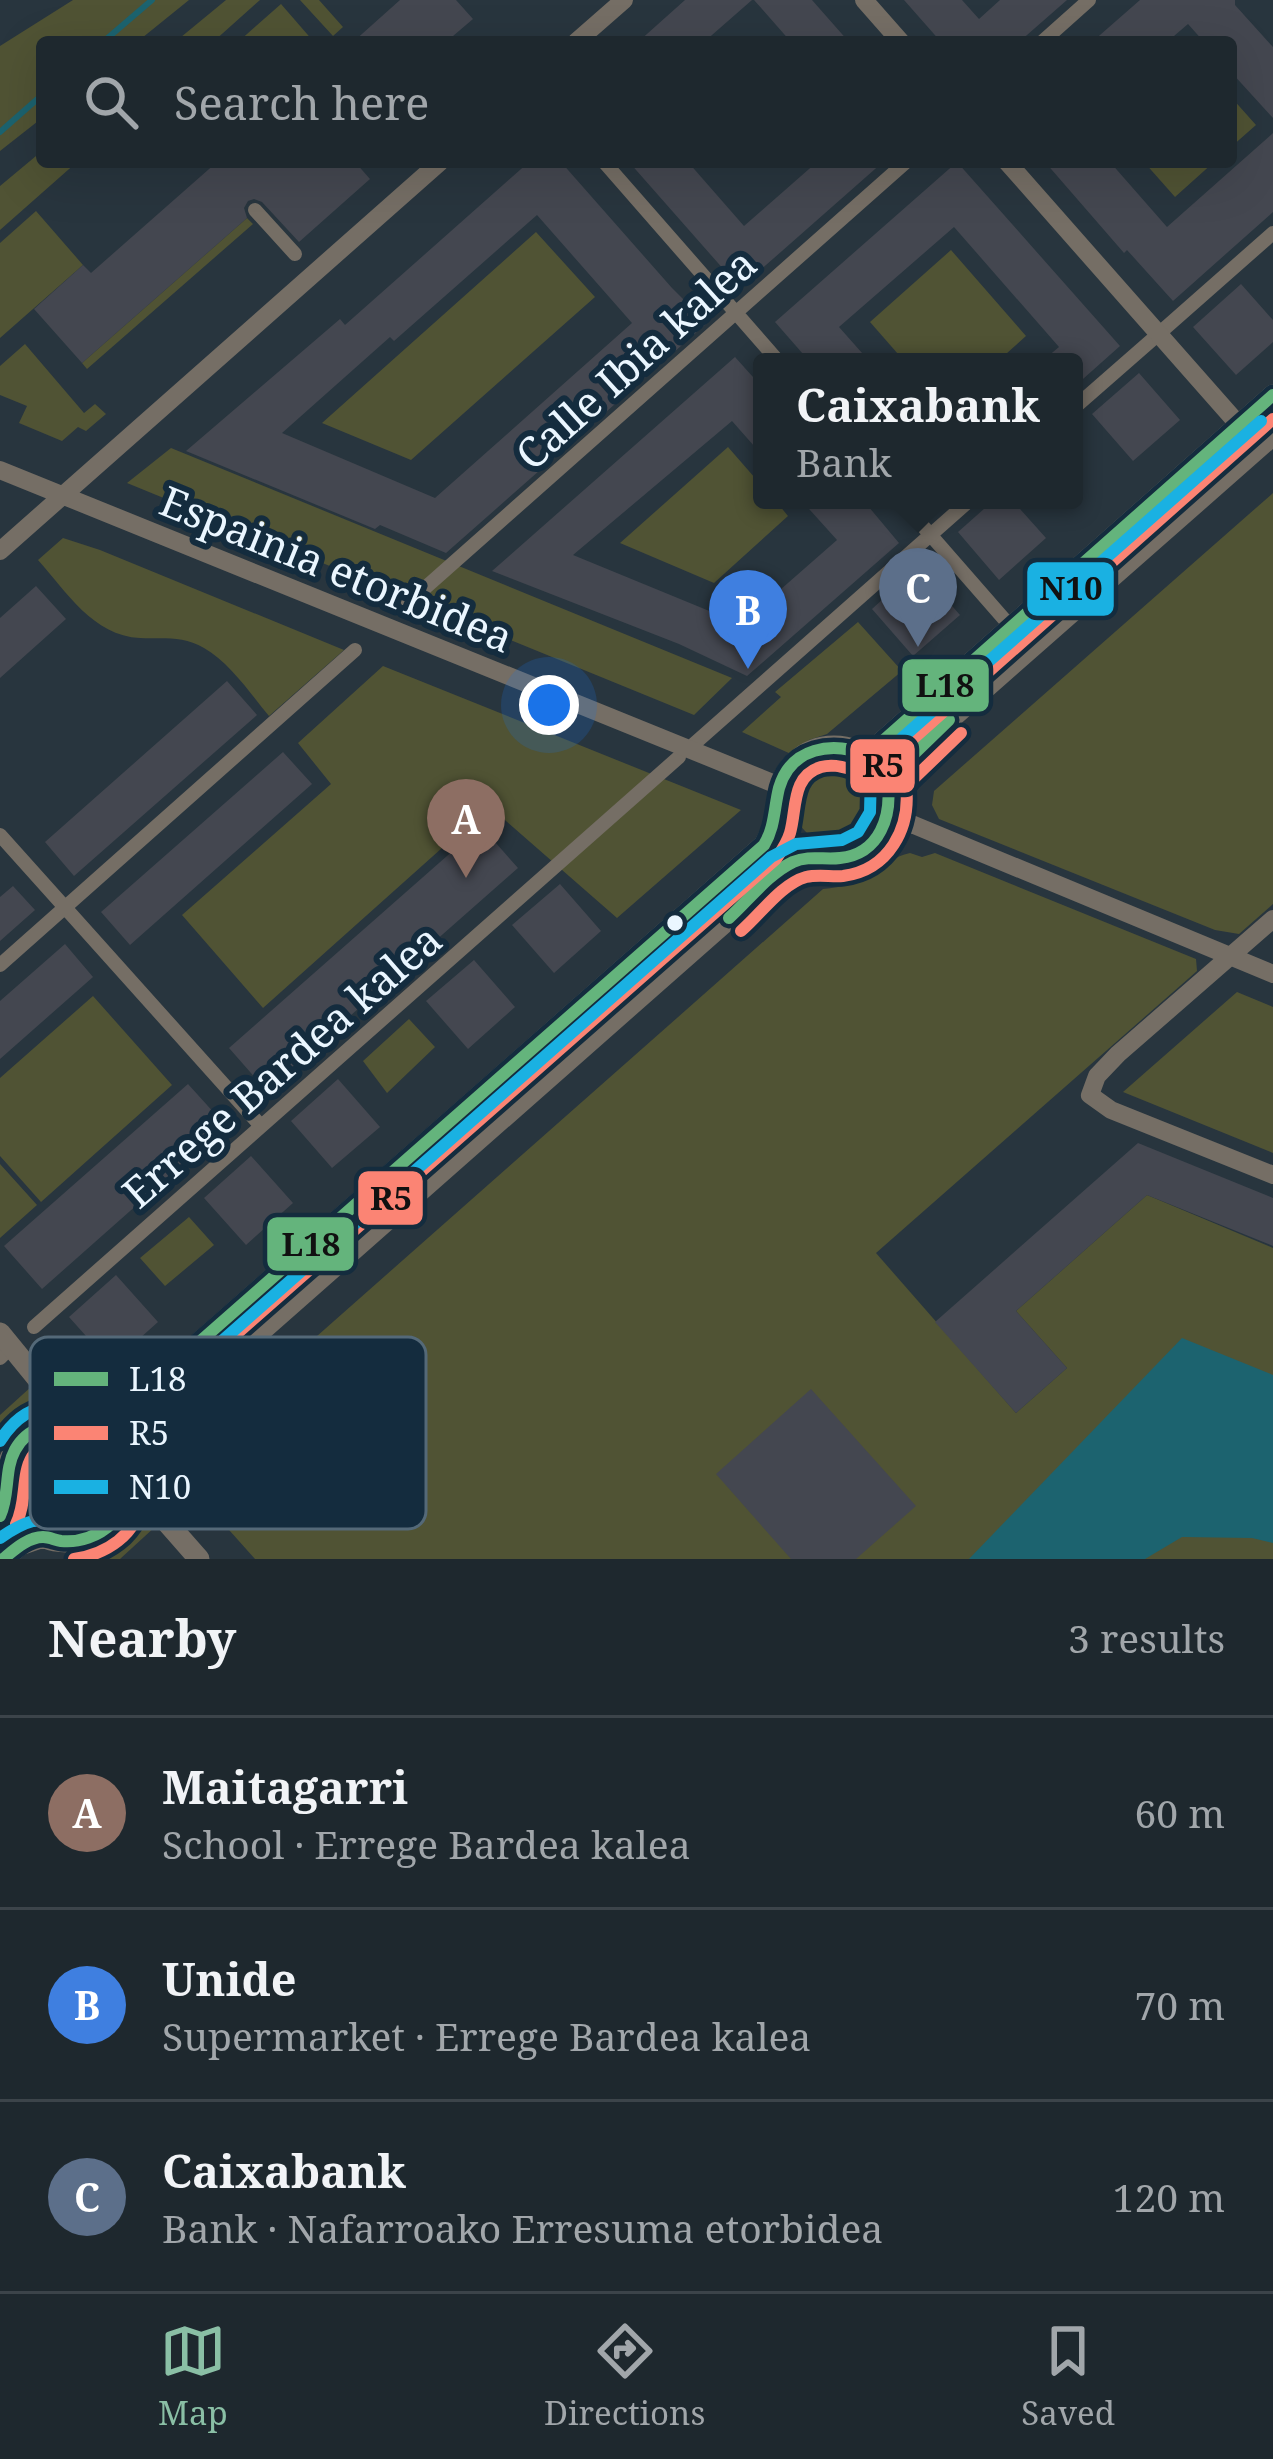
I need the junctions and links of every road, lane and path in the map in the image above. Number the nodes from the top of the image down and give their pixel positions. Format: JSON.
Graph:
{"nodes":[{"id":1,"x":624,"y":0,"type":"edge"},
{"id":2,"x":864,"y":0,"type":"edge"},
{"id":3,"x":1089,"y":0,"type":"edge"},
{"id":4,"x":583,"y":36,"type":"edge"},
{"id":5,"x":896,"y":36,"type":"edge"},
{"id":6,"x":1049,"y":36,"type":"edge"},
{"id":7,"x":433,"y":168,"type":"edge"},
{"id":8,"x":609,"y":168,"type":"edge"},
{"id":9,"x":899,"y":168,"type":"edge"},
{"id":10,"x":1012,"y":168,"type":"edge"},
{"id":11,"x":255,"y":210,"type":"dead end"},
{"id":12,"x":1273,"y":233,"type":"edge"},
{"id":13,"x":295,"y":254,"type":"dead end"},
{"id":14,"x":736,"y":313,"type":"junction"},
{"id":15,"x":771,"y":353,"type":"edge"},
{"id":16,"x":1273,"y":395,"type":"edge"},
{"id":17,"x":1083,"y":400,"type":"edge"},
{"id":18,"x":1239,"y":425,"type":"junction"},
{"id":19,"x":1273,"y":435,"type":"edge"},
{"id":20,"x":0,"y":470,"type":"edge"},
{"id":21,"x":62,"y":496,"type":"junction"},
{"id":22,"x":908,"y":509,"type":"edge"},
{"id":23,"x":960,"y":509,"type":"edge"},
{"id":24,"x":931,"y":535,"type":"junction"},
{"id":25,"x":0,"y":551,"type":"edge"},
{"id":26,"x":408,"y":603,"type":"dead end"},
{"id":27,"x":1011,"y":626,"type":"junction"},
{"id":28,"x":356,"y":650,"type":"dead end"},
{"id":29,"x":694,"y":744,"type":"dead end"},
{"id":30,"x":867,"y":755,"type":"junction"},
{"id":31,"x":679,"y":757,"type":"dead end"},
{"id":32,"x":887,"y":780,"type":"junction"},
{"id":33,"x":780,"y":786,"type":"junction"},
{"id":34,"x":778,"y":810,"type":"junction"},
{"id":35,"x":888,"y":821,"type":"junction"},
{"id":36,"x":0,"y":836,"type":"edge"},
{"id":37,"x":821,"y":856,"type":"junction"},
{"id":38,"x":65,"y":908,"type":"junction"},
{"id":39,"x":1273,"y":919,"type":"edge"},
{"id":40,"x":1230,"y":956,"type":"junction"},
{"id":41,"x":0,"y":965,"type":"edge"},
{"id":42,"x":1273,"y":974,"type":"edge"},
{"id":43,"x":261,"y":1126,"type":"junction"},
{"id":44,"x":1273,"y":1175,"type":"edge"},
{"id":45,"x":205,"y":1337,"type":"edge"},
{"id":46,"x":254,"y":1337,"type":"edge"},
{"id":47,"x":14,"y":1341,"type":"edge"},
{"id":48,"x":30,"y":1432,"type":"edge"},
{"id":49,"x":4,"y":1490,"type":"edge"},
{"id":50,"x":30,"y":1527,"type":"edge"},
{"id":51,"x":34,"y":1529,"type":"edge"},
{"id":52,"x":103,"y":1529,"type":"edge"},
{"id":53,"x":173,"y":1529,"type":"edge"},
{"id":54,"x":59,"y":1546,"type":"edge"},
{"id":55,"x":3,"y":1559,"type":"edge"},
{"id":56,"x":199,"y":1559,"type":"edge"}],
"edges":[{"from":1,"to":4,"type":"street"},
{"from":2,"to":5,"type":"street"},
{"from":3,"to":6,"type":"street"},
{"from":7,"to":21,"type":"street"},
{"from":8,"to":14,"type":"street"},
{"from":9,"to":14,"type":"street","name":"Calle Ibia kalea"},
{"from":10,"to":18,"type":"street"},
{"from":11,"to":13,"type":"street"},
{"from":12,"to":17,"type":"street"},
{"from":14,"to":15,"type":"street"},
{"from":14,"to":26,"type":"street","name":"Calle Ibia kalea"},
{"from":16,"to":18,"type":"street"},
{"from":18,"to":27,"type":"street"},
{"from":19,"to":32,"type":"street"},
{"from":20,"to":21,"type":"street","name":"Espainia etorbidea"},
{"from":21,"to":25,"type":"street"},
{"from":21,"to":33,"type":"street","name":"Espainia etorbidea"},
{"from":22,"to":24,"type":"street"},
{"from":23,"to":24,"type":"street"},
{"from":24,"to":27,"type":"street"},
{"from":24,"to":29,"type":"street"},
{"from":27,"to":30,"type":"street"},
{"from":28,"to":38,"type":"street"},
{"from":30,"to":32,"type":"street"},
{"from":30,"to":33,"type":"street"},
{"from":31,"to":43,"type":"street","name":"Errege Bardea kalea"},
{"from":32,"to":35,"type":"street"},
{"from":33,"to":34,"type":"street"},
{"from":34,"to":37,"type":"street"},
{"from":34,"to":45,"type":"street"},
{"from":35,"to":37,"type":"street"},
{"from":35,"to":40,"type":"street"},
{"from":36,"to":38,"type":"street"},
{"from":37,"to":46,"type":"street"},
{"from":38,"to":41,"type":"street"},
{"from":38,"to":43,"type":"street"},
{"from":39,"to":40,"type":"street"},
{"from":40,"to":42,"type":"street"},
{"from":40,"to":44,"type":"street"},
{"from":43,"to":47,"type":"street","name":"Errege Bardea kalea"},
{"from":48,"to":49,"type":"street"},
{"from":49,"to":50,"type":"street"},
{"from":51,"to":54,"type":"street"},
{"from":52,"to":54,"type":"street"},
{"from":53,"to":56,"type":"street"},
{"from":54,"to":55,"type":"street"}]}
